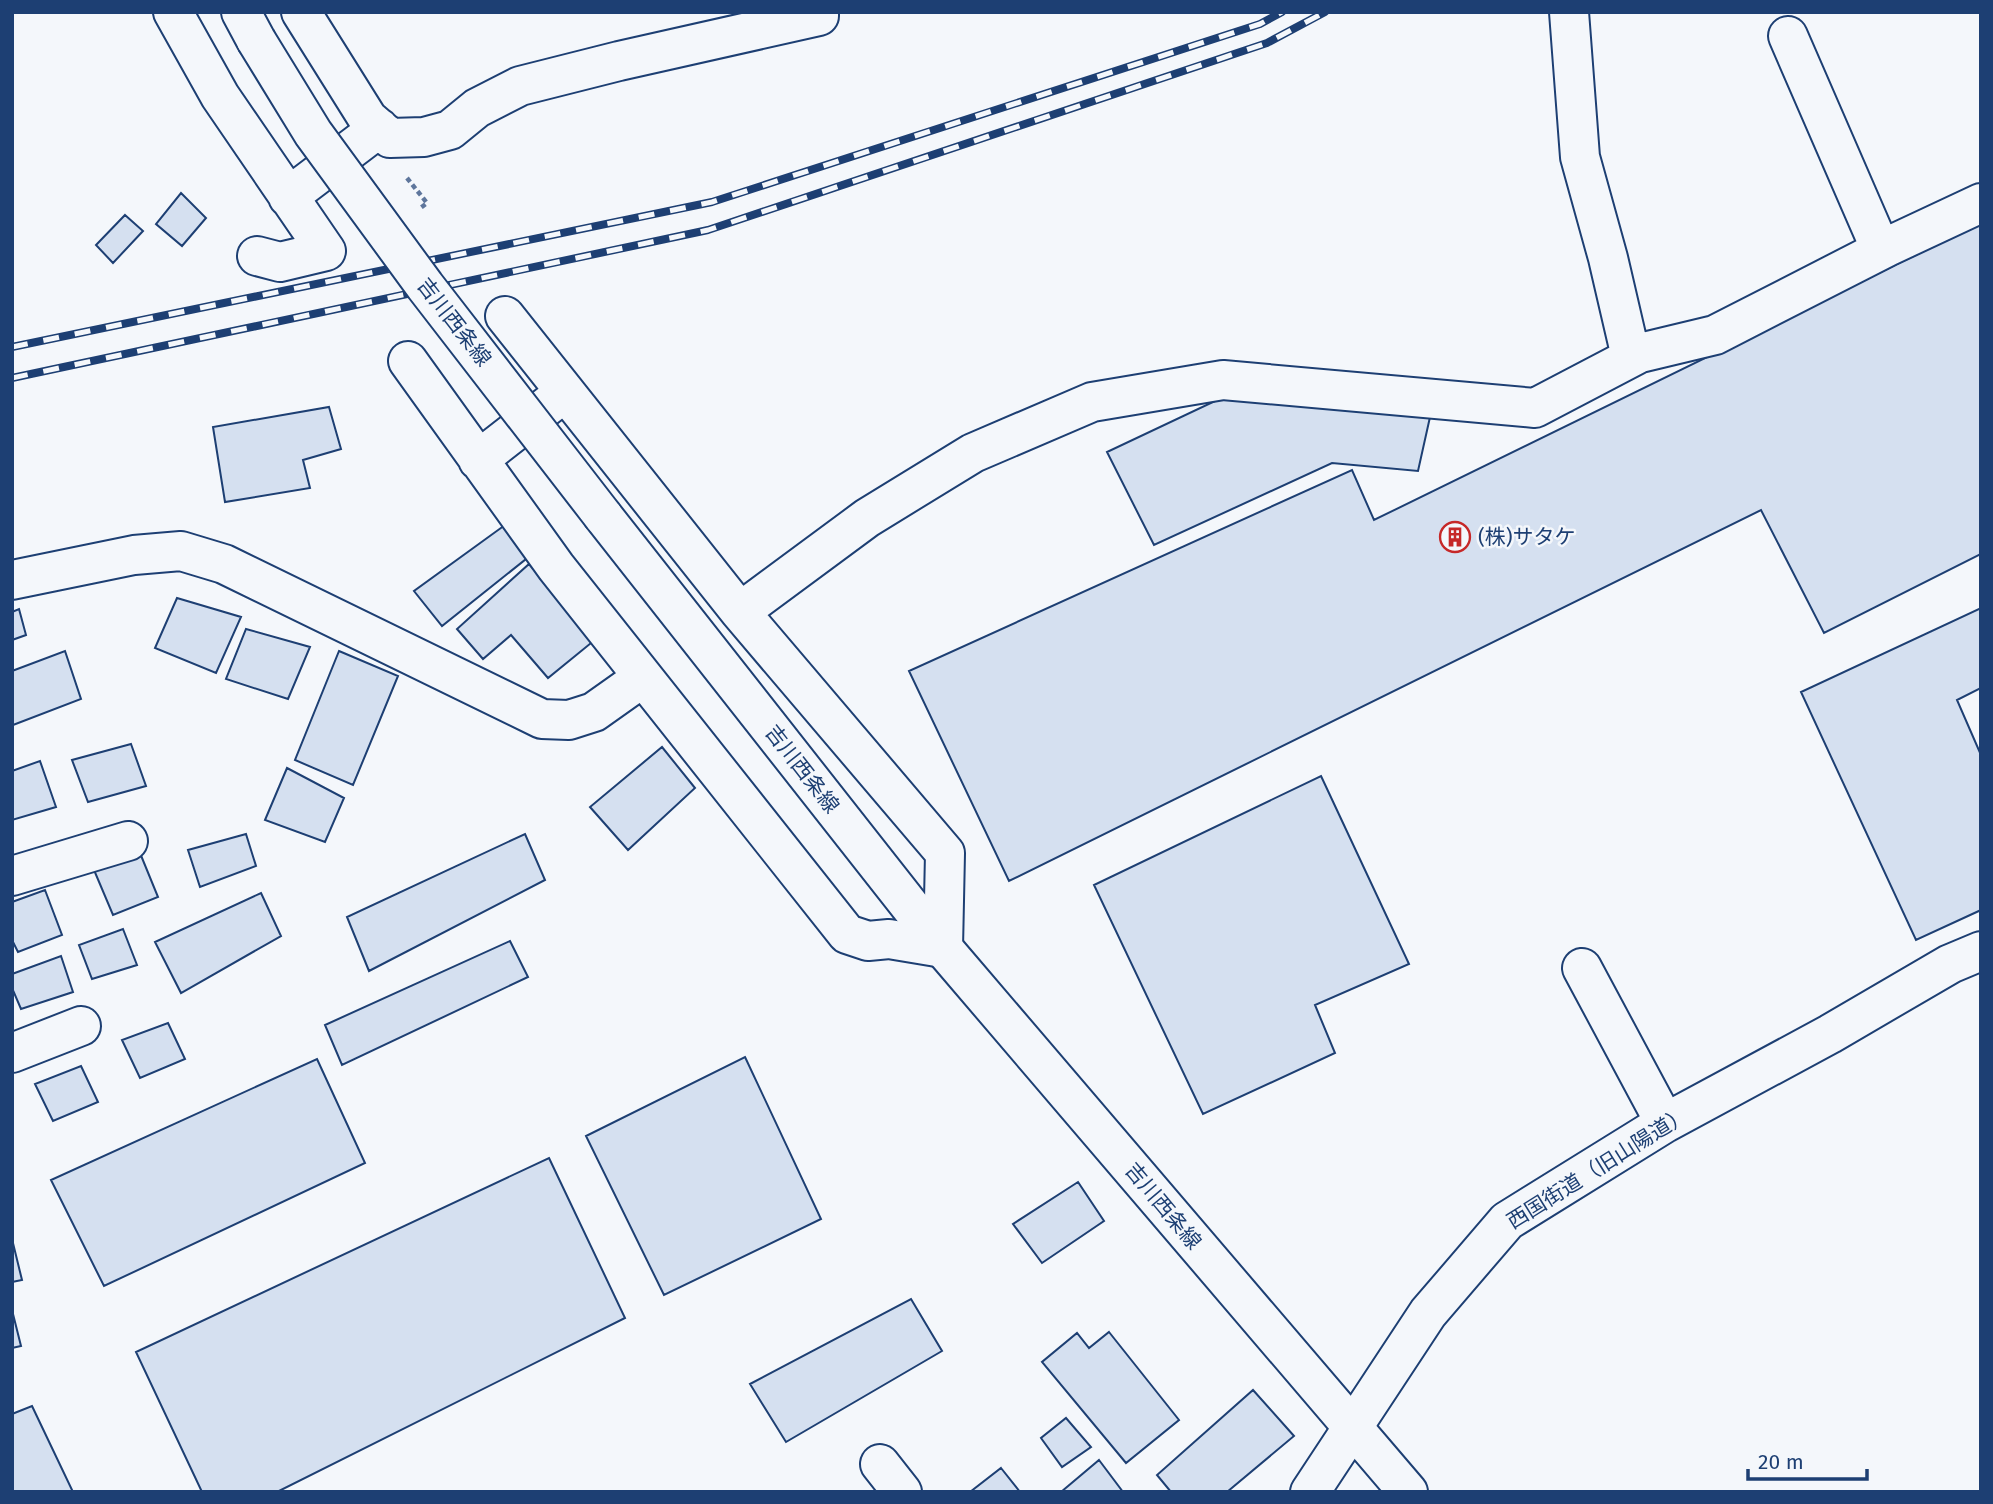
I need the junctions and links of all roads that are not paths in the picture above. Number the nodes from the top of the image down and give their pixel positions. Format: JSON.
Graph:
{"nodes":[{"id":1,"x":173,"y":12,"type":"edge"},
{"id":2,"x":301,"y":12,"type":"edge"},
{"id":3,"x":819,"y":12,"type":"edge"},
{"id":4,"x":1569,"y":12,"type":"edge"},
{"id":5,"x":249,"y":26,"type":"edge"},
{"id":6,"x":1788,"y":36,"type":"dead end"},
{"id":7,"x":379,"y":128,"type":"junction"},
{"id":8,"x":288,"y":197,"type":"junction"},
{"id":9,"x":1981,"y":203,"type":"edge"},
{"id":10,"x":1881,"y":250,"type":"junction"},
{"id":11,"x":257,"y":256,"type":"dead end"},
{"id":12,"x":505,"y":316,"type":"dead end"},
{"id":13,"x":1631,"y":357,"type":"junction"},
{"id":14,"x":408,"y":361,"type":"dead end"},
{"id":15,"x":565,"y":393,"type":"junction"},
{"id":16,"x":478,"y":460,"type":"junction"},
{"id":17,"x":12,"y":580,"type":"edge"},
{"id":18,"x":740,"y":612,"type":"junction"},
{"id":19,"x":642,"y":678,"type":"junction"},
{"id":20,"x":128,"y":841,"type":"dead end"},
{"id":21,"x":12,"y":876,"type":"edge"},
{"id":22,"x":943,"y":948,"type":"junction"},
{"id":23,"x":1981,"y":951,"type":"edge"},
{"id":24,"x":1582,"y":968,"type":"dead end"},
{"id":25,"x":81,"y":1026,"type":"dead end"},
{"id":26,"x":12,"y":1053,"type":"edge"},
{"id":27,"x":1665,"y":1122,"type":"junction"},
{"id":28,"x":1353,"y":1429,"type":"junction"},
{"id":29,"x":1310,"y":1492,"type":"edge"},
{"id":30,"x":1408,"y":1492,"type":"edge"}],
"edges":[{"from":1,"to":8,"type":"street"},
{"from":2,"to":7,"type":"street"},
{"from":3,"to":7,"type":"street"},
{"from":4,"to":13,"type":"street"},
{"from":5,"to":22,"type":"street","name":"吉川西条線","bridge":true},
{"from":6,"to":10,"type":"street"},
{"from":7,"to":8,"type":"street"},
{"from":8,"to":11,"type":"street"},
{"from":9,"to":10,"type":"street"},
{"from":10,"to":13,"type":"street"},
{"from":12,"to":15,"type":"street"},
{"from":13,"to":18,"type":"street"},
{"from":14,"to":16,"type":"street"},
{"from":15,"to":16,"type":"street"},
{"from":15,"to":18,"type":"street"},
{"from":16,"to":19,"type":"street"},
{"from":17,"to":19,"type":"street"},
{"from":18,"to":22,"type":"street"},
{"from":19,"to":22,"type":"street"},
{"from":20,"to":21,"type":"street"},
{"from":22,"to":28,"type":"street","name":"吉川西条線"},
{"from":23,"to":27,"type":"street","name":"西国街道（旧山陽道）"},
{"from":24,"to":27,"type":"street"},
{"from":25,"to":26,"type":"street"},
{"from":27,"to":28,"type":"street","name":"西国街道（旧山陽道）"},
{"from":28,"to":29,"type":"street","name":"西国街道（旧山陽道）"},
{"from":28,"to":30,"type":"street","name":"吉川西条線"}]}
